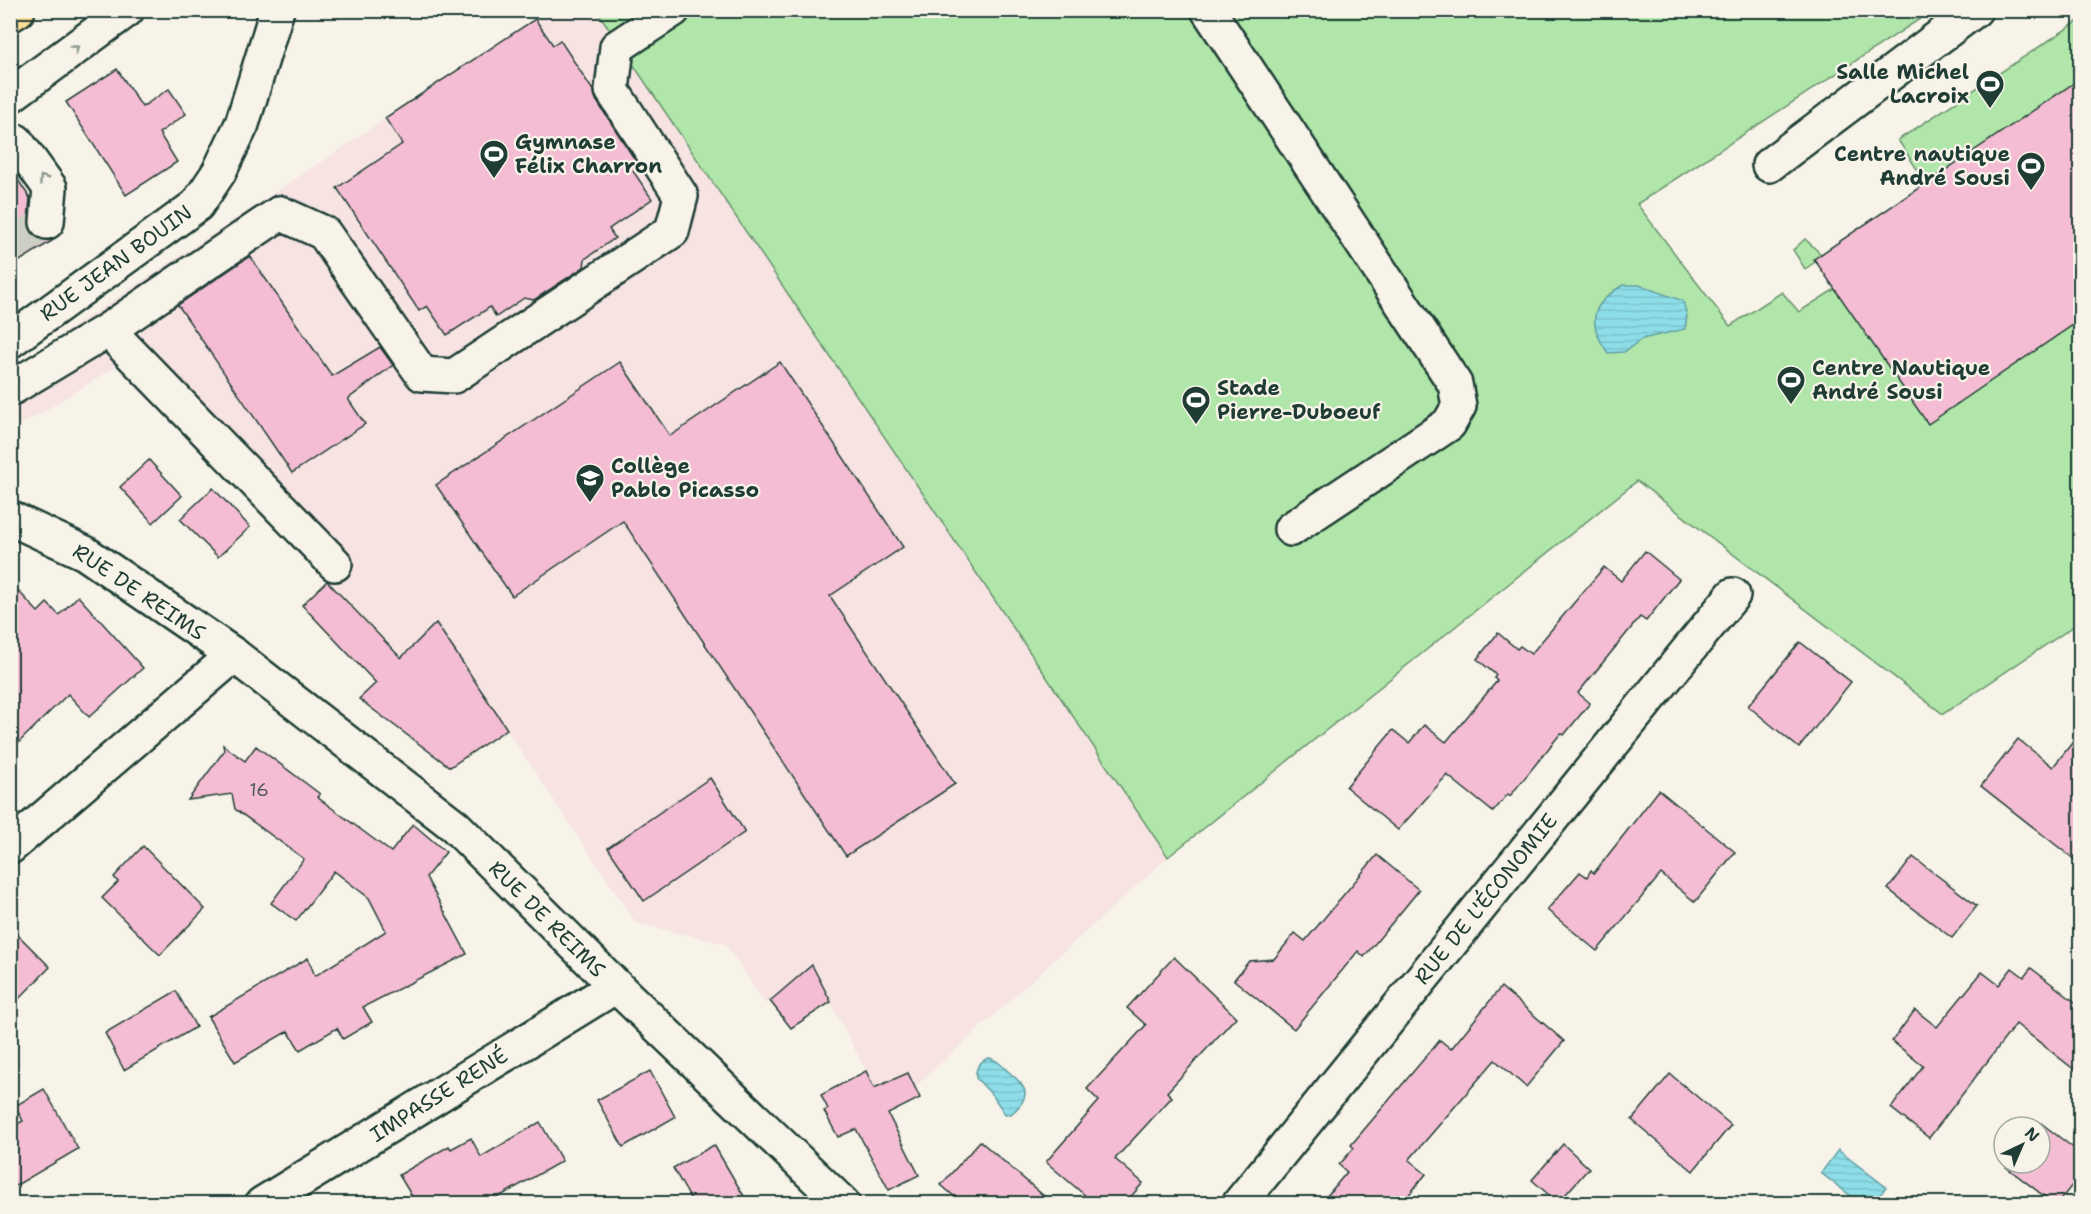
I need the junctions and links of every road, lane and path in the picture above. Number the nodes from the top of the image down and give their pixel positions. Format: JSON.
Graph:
{"nodes":[{"id":1,"x":18,"y":10,"type":"edge"},
{"id":2,"x":126,"y":10,"type":"edge"},
{"id":3,"x":277,"y":10,"type":"edge"},
{"id":4,"x":673,"y":10,"type":"edge"},
{"id":5,"x":1208,"y":10,"type":"edge"},
{"id":6,"x":1976,"y":10,"type":"edge"},
{"id":7,"x":10,"y":15,"type":"edge"},
{"id":8,"x":43,"y":72,"type":"junction"},
{"id":9,"x":10,"y":96,"type":"edge"},
{"id":10,"x":13,"y":149,"type":"edge"},
{"id":11,"x":1768,"y":165,"type":"dead end"},
{"id":12,"x":47,"y":222,"type":"dead end"},
{"id":13,"x":108,"y":330,"type":"junction"},
{"id":14,"x":10,"y":341,"type":"edge"},
{"id":15,"x":10,"y":389,"type":"edge"},
{"id":16,"x":10,"y":518,"type":"edge"},
{"id":17,"x":1291,"y":529,"type":"dead end"},
{"id":18,"x":335,"y":564,"type":"dead end"},
{"id":19,"x":1733,"y":595,"type":"dead end"},
{"id":20,"x":234,"y":655,"type":"junction"},
{"id":21,"x":10,"y":847,"type":"edge"},
{"id":22,"x":615,"y":986,"type":"junction"},
{"id":23,"x":262,"y":1203,"type":"edge"},
{"id":24,"x":843,"y":1203,"type":"edge"},
{"id":25,"x":1239,"y":1203,"type":"edge"}],
"edges":[{"from":1,"to":7,"type":"highway"},
{"from":8,"to":2,"type":"street","one_way":true},
{"from":3,"to":14,"type":"street","name":"RUE JEAN BOUIN"},
{"from":4,"to":13,"type":"street"},
{"from":5,"to":17,"type":"street"},
{"from":6,"to":11,"type":"street"},
{"from":8,"to":9,"type":"street"},
{"from":8,"to":10,"type":"street"},
{"from":12,"to":10,"type":"street","one_way":true},
{"from":13,"to":15,"type":"street"},
{"from":13,"to":18,"type":"street"},
{"from":16,"to":20,"type":"street","name":"RUE DE REIMS"},
{"from":19,"to":25,"type":"street","name":"RUE DE L'ÉCONOMIE"},
{"from":20,"to":21,"type":"street"},
{"from":20,"to":22,"type":"street","name":"RUE DE REIMS"},
{"from":22,"to":23,"type":"street","name":"IMPASSE RENÉ"},
{"from":22,"to":24,"type":"street","name":"RUE DE REIMS"}]}
